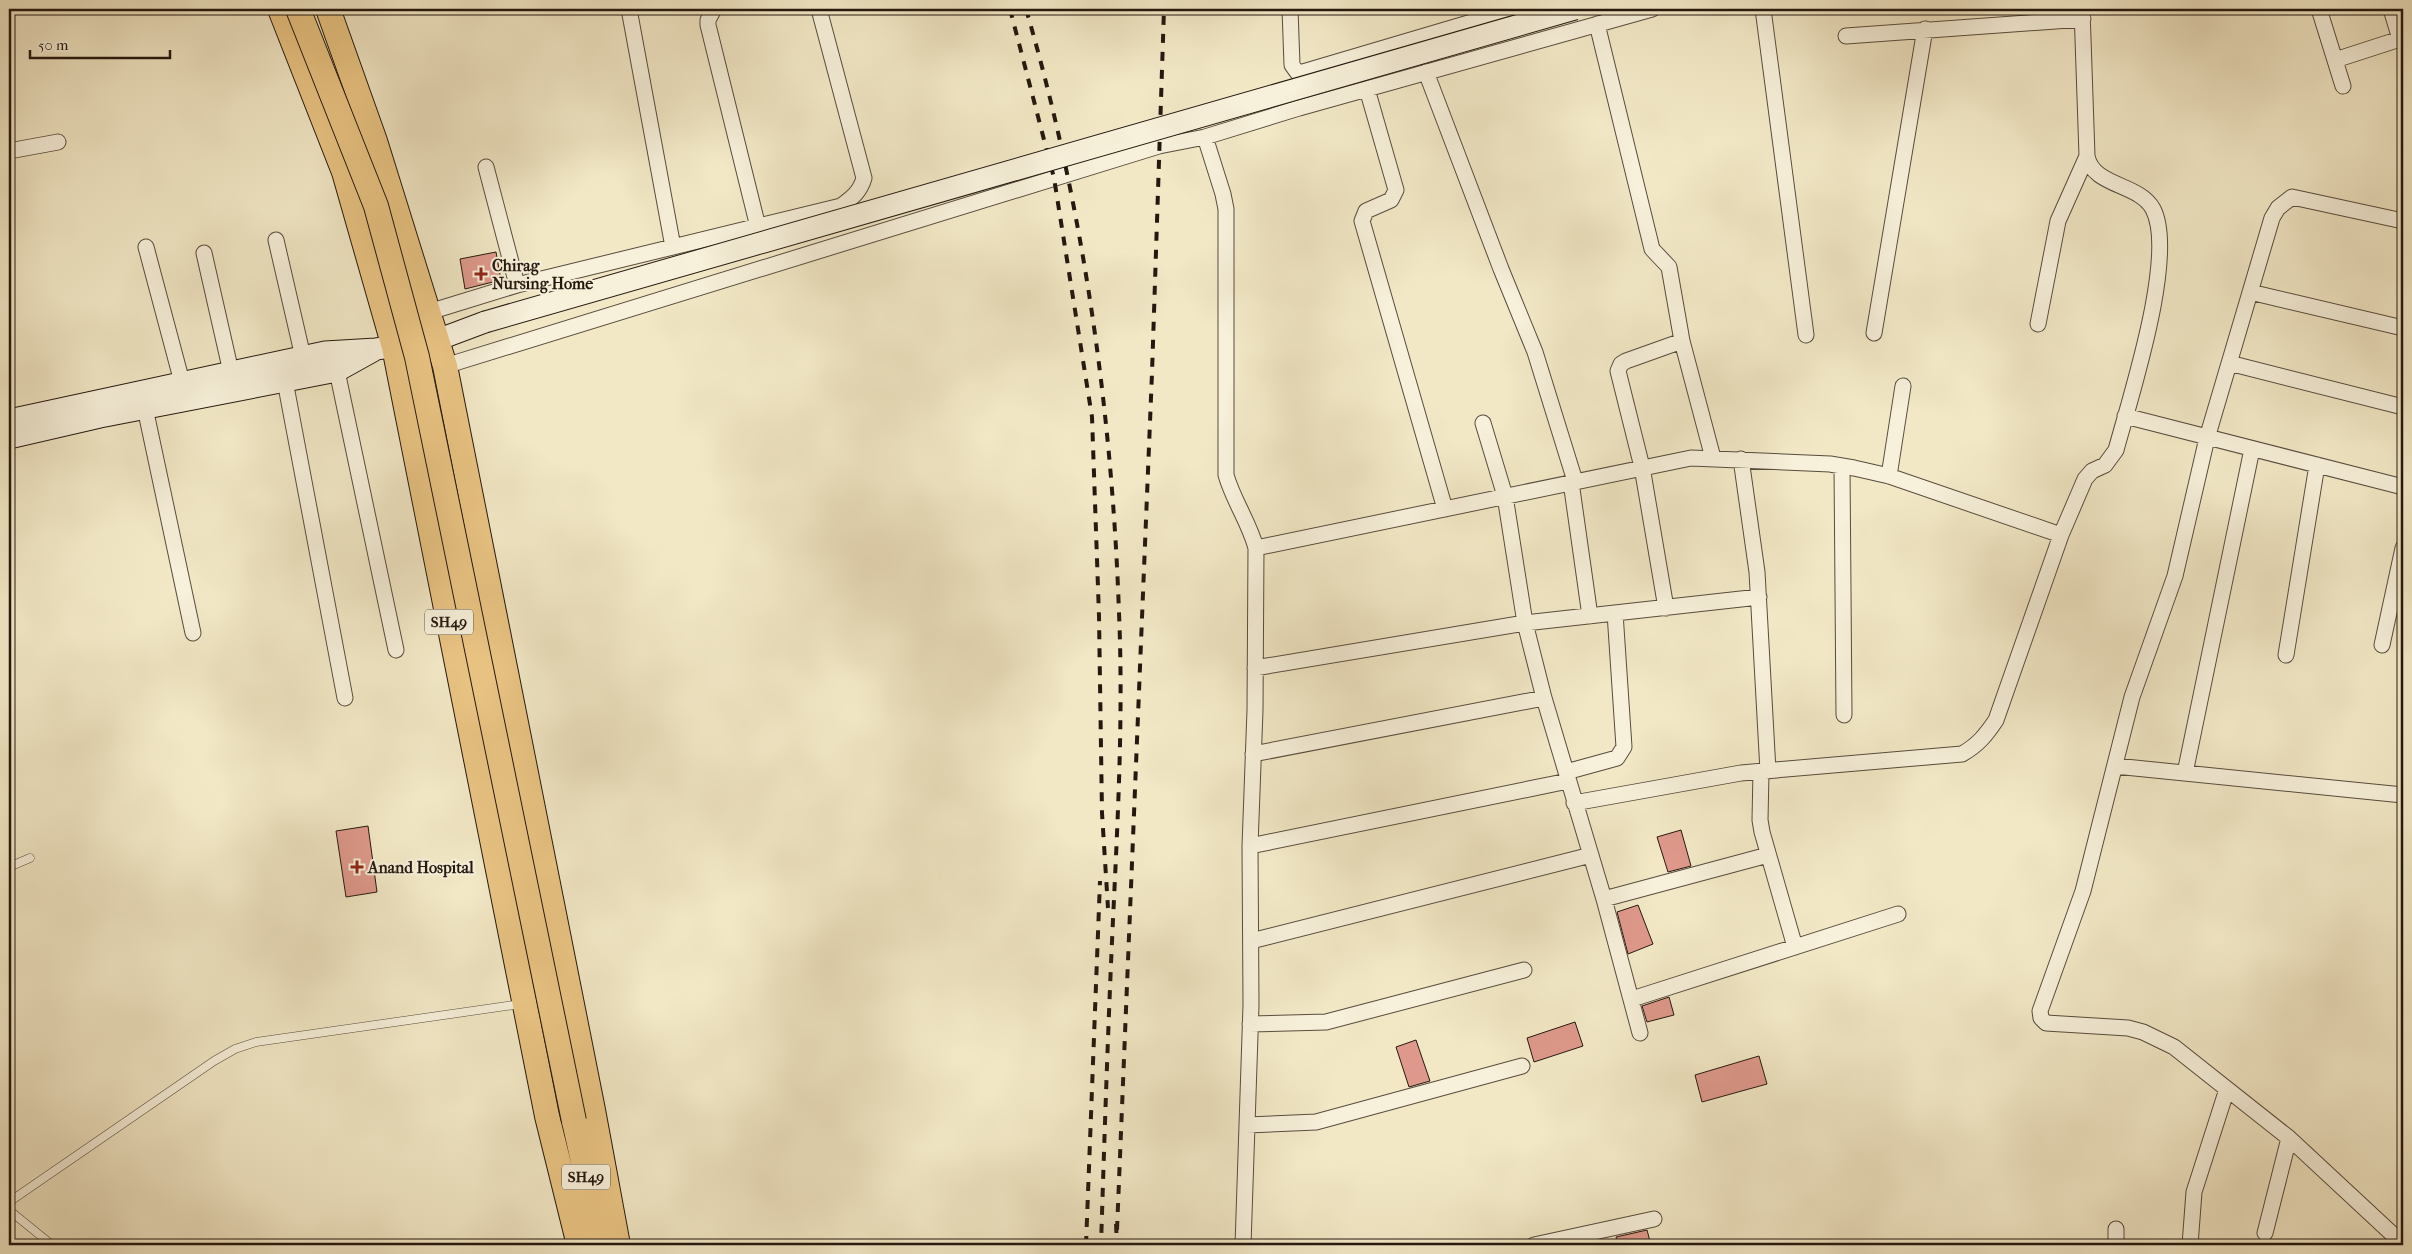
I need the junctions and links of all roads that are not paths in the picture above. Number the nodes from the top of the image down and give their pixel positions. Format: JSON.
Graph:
{"nodes":[{"id":1,"x":280,"y":9,"type":"edge"},
{"id":2,"x":298,"y":9,"type":"edge"},
{"id":3,"x":328,"y":9,"type":"edge"},
{"id":4,"x":628,"y":9,"type":"edge"},
{"id":5,"x":714,"y":9,"type":"edge"},
{"id":6,"x":1290,"y":9,"type":"edge"},
{"id":7,"x":1516,"y":9,"type":"edge"},
{"id":8,"x":1575,"y":9,"type":"edge"},
{"id":9,"x":1652,"y":9,"type":"edge"},
{"id":10,"x":1762,"y":9,"type":"edge"},
{"id":11,"x":2319,"y":9,"type":"edge"},
{"id":12,"x":2391,"y":9,"type":"edge"},
{"id":13,"x":1497,"y":11,"type":"edge"},
{"id":14,"x":820,"y":13,"type":"dead end"},
{"id":15,"x":2082,"y":14,"type":"edge"},
{"id":16,"x":1596,"y":24,"type":"junction"},
{"id":17,"x":1925,"y":28,"type":"junction"},
{"id":18,"x":1846,"y":36,"type":"dead end"},
{"id":19,"x":2402,"y":39,"type":"edge"},
{"id":20,"x":2335,"y":60,"type":"junction"},
{"id":21,"x":1426,"y":72,"type":"junction"},
{"id":22,"x":2343,"y":86,"type":"dead end"},
{"id":23,"x":1367,"y":89,"type":"junction"},
{"id":24,"x":1205,"y":137,"type":"junction"},
{"id":25,"x":58,"y":142,"type":"dead end"},
{"id":26,"x":9,"y":149,"type":"edge"},
{"id":27,"x":2087,"y":156,"type":"junction"},
{"id":28,"x":486,"y":167,"type":"dead end"},
{"id":29,"x":2403,"y":221,"type":"edge"},
{"id":30,"x":758,"y":226,"type":"junction"},
{"id":31,"x":276,"y":240,"type":"dead end"},
{"id":32,"x":146,"y":247,"type":"dead end"},
{"id":33,"x":673,"y":247,"type":"junction"},
{"id":34,"x":204,"y":253,"type":"dead end"},
{"id":35,"x":517,"y":285,"type":"junction"},
{"id":36,"x":2250,"y":292,"type":"junction"},
{"id":37,"x":428,"y":312,"type":"junction"},
{"id":38,"x":2038,"y":324,"type":"dead end"},
{"id":39,"x":2403,"y":328,"type":"edge"},
{"id":40,"x":1874,"y":333,"type":"dead end"},
{"id":41,"x":1806,"y":335,"type":"dead end"},
{"id":42,"x":437,"y":340,"type":"junction"},
{"id":43,"x":1682,"y":341,"type":"junction"},
{"id":44,"x":385,"y":348,"type":"junction"},
{"id":45,"x":303,"y":357,"type":"junction"},
{"id":46,"x":2229,"y":363,"type":"junction"},
{"id":47,"x":445,"y":366,"type":"junction"},
{"id":48,"x":337,"y":371,"type":"junction"},
{"id":49,"x":231,"y":372,"type":"junction"},
{"id":50,"x":284,"y":381,"type":"junction"},
{"id":51,"x":182,"y":382,"type":"junction"},
{"id":52,"x":1903,"y":386,"type":"dead end"},
{"id":53,"x":2403,"y":407,"type":"edge"},
{"id":54,"x":99,"y":408,"type":"junction"},
{"id":55,"x":146,"y":408,"type":"junction"},
{"id":56,"x":2125,"y":416,"type":"junction"},
{"id":57,"x":9,"y":420,"type":"edge"},
{"id":58,"x":1483,"y":423,"type":"dead end"},
{"id":59,"x":2202,"y":437,"type":"junction"},
{"id":60,"x":9,"y":438,"type":"edge"},
{"id":61,"x":2252,"y":449,"type":"junction"},
{"id":62,"x":1714,"y":458,"type":"junction"},
{"id":63,"x":1741,"y":459,"type":"junction"},
{"id":64,"x":2317,"y":465,"type":"junction"},
{"id":65,"x":1842,"y":466,"type":"junction"},
{"id":66,"x":1642,"y":467,"type":"junction"},
{"id":67,"x":1889,"y":476,"type":"junction"},
{"id":68,"x":1573,"y":482,"type":"junction"},
{"id":69,"x":2403,"y":487,"type":"edge"},
{"id":70,"x":1505,"y":496,"type":"junction"},
{"id":71,"x":1445,"y":508,"type":"junction"},
{"id":72,"x":2061,"y":535,"type":"junction"},
{"id":73,"x":1256,"y":548,"type":"junction"},
{"id":74,"x":2403,"y":548,"type":"edge"},
{"id":75,"x":1759,"y":598,"type":"junction"},
{"id":76,"x":1666,"y":608,"type":"junction"},
{"id":77,"x":1615,"y":613,"type":"junction"},
{"id":78,"x":1590,"y":616,"type":"junction"},
{"id":79,"x":1525,"y":622,"type":"junction"},
{"id":80,"x":193,"y":633,"type":"dead end"},
{"id":81,"x":2382,"y":645,"type":"dead end"},
{"id":82,"x":396,"y":650,"type":"dead end"},
{"id":83,"x":2286,"y":655,"type":"dead end"},
{"id":84,"x":1255,"y":668,"type":"junction"},
{"id":85,"x":345,"y":698,"type":"dead end"},
{"id":86,"x":1544,"y":698,"type":"junction"},
{"id":87,"x":1844,"y":715,"type":"dead end"},
{"id":88,"x":1254,"y":754,"type":"junction"},
{"id":89,"x":2115,"y":766,"type":"junction"},
{"id":90,"x":1764,"y":771,"type":"junction"},
{"id":91,"x":2185,"y":773,"type":"junction"},
{"id":92,"x":1567,"y":776,"type":"junction"},
{"id":93,"x":2403,"y":794,"type":"edge"},
{"id":94,"x":1574,"y":804,"type":"junction"},
{"id":95,"x":1250,"y":846,"type":"junction"},
{"id":96,"x":1768,"y":855,"type":"junction"},
{"id":97,"x":1591,"y":856,"type":"junction"},
{"id":98,"x":30,"y":858,"type":"dead end"},
{"id":99,"x":9,"y":867,"type":"edge"},
{"id":100,"x":1604,"y":899,"type":"junction"},
{"id":101,"x":1898,"y":914,"type":"dead end"},
{"id":102,"x":1251,"y":941,"type":"junction"},
{"id":103,"x":1795,"y":947,"type":"junction"},
{"id":104,"x":1524,"y":970,"type":"dead end"},
{"id":105,"x":1632,"y":1000,"type":"junction"},
{"id":106,"x":525,"y":1003,"type":"junction"},
{"id":107,"x":1250,"y":1024,"type":"junction"},
{"id":108,"x":1640,"y":1033,"type":"dead end"},
{"id":109,"x":1522,"y":1066,"type":"dead end"},
{"id":110,"x":2227,"y":1089,"type":"junction"},
{"id":111,"x":1247,"y":1125,"type":"junction"},
{"id":112,"x":2289,"y":1138,"type":"junction"},
{"id":113,"x":9,"y":1202,"type":"edge"},
{"id":114,"x":9,"y":1210,"type":"edge"},
{"id":115,"x":1654,"y":1219,"type":"dead end"},
{"id":116,"x":2116,"y":1228,"type":"dead end"},
{"id":117,"x":2265,"y":1233,"type":"dead end"},
{"id":118,"x":600,"y":1241,"type":"edge"},
{"id":119,"x":2403,"y":1244,"type":"edge"},
{"id":120,"x":52,"y":1245,"type":"edge"},
{"id":121,"x":579,"y":1245,"type":"edge"},
{"id":122,"x":618,"y":1245,"type":"edge"},
{"id":123,"x":1243,"y":1245,"type":"edge"},
{"id":124,"x":1534,"y":1245,"type":"edge"},
{"id":125,"x":2116,"y":1245,"type":"edge"},
{"id":126,"x":2190,"y":1245,"type":"edge"}],
"edges":[{"from":1,"to":44,"type":"main road","number":"SH49"},
{"from":2,"to":118,"type":"main road","number":"SH49","bridge":true},
{"from":3,"to":37,"type":"main road","number":"SH49"},
{"from":4,"to":33,"type":"street"},
{"from":5,"to":30,"type":"street"},
{"from":6,"to":13,"type":"street"},
{"from":7,"to":13,"type":"street"},
{"from":8,"to":42,"type":"main road","bridge":true},
{"from":9,"to":16,"type":"street"},
{"from":10,"to":41,"type":"street"},
{"from":11,"to":20,"type":"street"},
{"from":12,"to":19,"type":"street"},
{"from":14,"to":30,"type":"street"},
{"from":15,"to":17,"type":"street"},
{"from":15,"to":27,"type":"street"},
{"from":16,"to":21,"type":"street"},
{"from":16,"to":43,"type":"street"},
{"from":17,"to":18,"type":"street"},
{"from":17,"to":40,"type":"street"},
{"from":19,"to":20,"type":"street"},
{"from":20,"to":22,"type":"street"},
{"from":21,"to":23,"type":"street"},
{"from":21,"to":68,"type":"street"},
{"from":23,"to":24,"type":"street"},
{"from":23,"to":71,"type":"street"},
{"from":24,"to":47,"type":"street"},
{"from":24,"to":73,"type":"street"},
{"from":25,"to":26,"type":"street"},
{"from":27,"to":38,"type":"street"},
{"from":27,"to":56,"type":"street"},
{"from":28,"to":35,"type":"street"},
{"from":29,"to":36,"type":"street"},
{"from":30,"to":33,"type":"street"},
{"from":31,"to":45,"type":"street"},
{"from":32,"to":51,"type":"street"},
{"from":33,"to":35,"type":"street"},
{"from":34,"to":49,"type":"street"},
{"from":35,"to":37,"type":"street"},
{"from":36,"to":39,"type":"street"},
{"from":36,"to":46,"type":"street"},
{"from":37,"to":42,"type":"main road","number":"SH49"},
{"from":42,"to":44,"type":"main road"},
{"from":42,"to":47,"type":"main road","number":"SH49"},
{"from":43,"to":62,"type":"street"},
{"from":43,"to":66,"type":"street"},
{"from":44,"to":45,"type":"main road"},
{"from":44,"to":48,"type":"main road"},
{"from":44,"to":106,"type":"main road","number":"SH49"},
{"from":45,"to":49,"type":"main road"},
{"from":46,"to":53,"type":"street"},
{"from":46,"to":59,"type":"street"},
{"from":47,"to":122,"type":"main road","number":"SH49"},
{"from":48,"to":50,"type":"main road"},
{"from":48,"to":82,"type":"street"},
{"from":49,"to":51,"type":"main road"},
{"from":50,"to":55,"type":"main road"},
{"from":50,"to":85,"type":"street"},
{"from":51,"to":54,"type":"main road"},
{"from":52,"to":67,"type":"street"},
{"from":54,"to":55,"type":"main road"},
{"from":54,"to":57,"type":"main road"},
{"from":54,"to":60,"type":"main road"},
{"from":55,"to":80,"type":"street"},
{"from":56,"to":59,"type":"street"},
{"from":56,"to":72,"type":"street"},
{"from":58,"to":70,"type":"street"},
{"from":59,"to":61,"type":"street"},
{"from":59,"to":89,"type":"street"},
{"from":61,"to":64,"type":"street"},
{"from":61,"to":91,"type":"street"},
{"from":62,"to":63,"type":"street"},
{"from":62,"to":66,"type":"street"},
{"from":63,"to":65,"type":"street"},
{"from":63,"to":75,"type":"street"},
{"from":64,"to":69,"type":"street"},
{"from":64,"to":83,"type":"street"},
{"from":65,"to":67,"type":"street"},
{"from":65,"to":87,"type":"street"},
{"from":66,"to":68,"type":"street"},
{"from":66,"to":76,"type":"street"},
{"from":67,"to":72,"type":"street"},
{"from":68,"to":70,"type":"street"},
{"from":68,"to":78,"type":"street"},
{"from":70,"to":71,"type":"street"},
{"from":70,"to":79,"type":"street"},
{"from":71,"to":73,"type":"street"},
{"from":72,"to":90,"type":"street"},
{"from":73,"to":84,"type":"street"},
{"from":74,"to":81,"type":"street"},
{"from":75,"to":76,"type":"street"},
{"from":75,"to":90,"type":"street"},
{"from":76,"to":77,"type":"street"},
{"from":77,"to":78,"type":"street"},
{"from":77,"to":92,"type":"street"},
{"from":78,"to":79,"type":"street"},
{"from":79,"to":84,"type":"street"},
{"from":79,"to":86,"type":"street"},
{"from":84,"to":88,"type":"street"},
{"from":86,"to":88,"type":"street"},
{"from":86,"to":92,"type":"street"},
{"from":88,"to":95,"type":"street"},
{"from":89,"to":91,"type":"street"},
{"from":89,"to":110,"type":"street"},
{"from":90,"to":94,"type":"street"},
{"from":90,"to":96,"type":"street"},
{"from":91,"to":93,"type":"street"},
{"from":92,"to":94,"type":"street"},
{"from":92,"to":95,"type":"street"},
{"from":94,"to":97,"type":"street"},
{"from":95,"to":102,"type":"street"},
{"from":96,"to":100,"type":"street"},
{"from":96,"to":103,"type":"street"},
{"from":97,"to":100,"type":"street"},
{"from":97,"to":102,"type":"street"},
{"from":98,"to":99,"type":"lane"},
{"from":100,"to":105,"type":"street"},
{"from":101,"to":103,"type":"street"},
{"from":102,"to":107,"type":"street"},
{"from":103,"to":105,"type":"street"},
{"from":104,"to":107,"type":"street"},
{"from":105,"to":108,"type":"street"},
{"from":106,"to":113,"type":"lane"},
{"from":106,"to":121,"type":"main road","number":"SH49"},
{"from":107,"to":111,"type":"street"},
{"from":109,"to":111,"type":"street"},
{"from":110,"to":112,"type":"street"},
{"from":110,"to":126,"type":"street"},
{"from":111,"to":123,"type":"street"},
{"from":112,"to":117,"type":"street"},
{"from":112,"to":119,"type":"street"},
{"from":114,"to":120,"type":"lane"},
{"from":115,"to":124,"type":"street"},
{"from":116,"to":125,"type":"street"}]}
